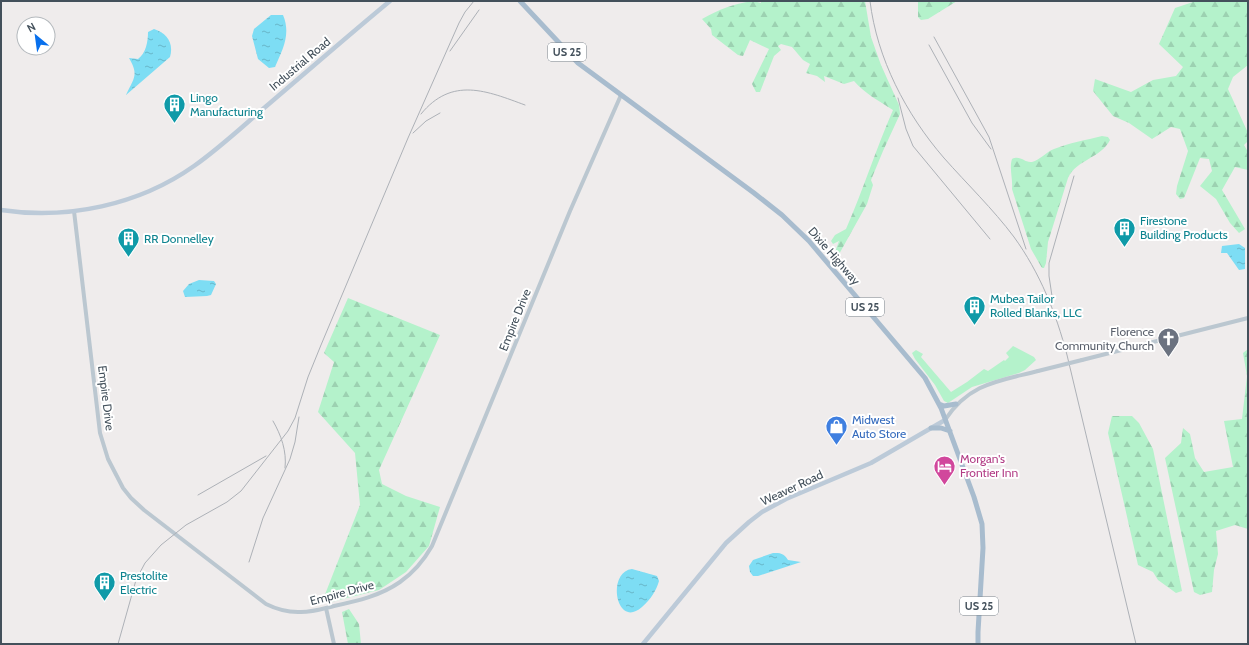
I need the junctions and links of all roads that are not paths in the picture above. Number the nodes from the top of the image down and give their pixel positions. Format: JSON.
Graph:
{"nodes":[{"id":1,"x":390,"y":1,"type":"edge"},
{"id":2,"x":520,"y":1,"type":"edge"},
{"id":3,"x":621,"y":95,"type":"junction"},
{"id":4,"x":1,"y":210,"type":"edge"},
{"id":5,"x":74,"y":211,"type":"junction"},
{"id":6,"x":1248,"y":318,"type":"edge"},
{"id":7,"x":939,"y":404,"type":"junction"},
{"id":8,"x":956,"y":404,"type":"junction"},
{"id":9,"x":945,"y":420,"type":"junction"},
{"id":10,"x":931,"y":428,"type":"junction"},
{"id":11,"x":950,"y":432,"type":"junction"},
{"id":12,"x":326,"y":608,"type":"junction"},
{"id":13,"x":334,"y":644,"type":"edge"},
{"id":14,"x":643,"y":644,"type":"edge"},
{"id":15,"x":978,"y":644,"type":"edge"}],
"edges":[{"from":1,"to":5,"type":"main road","name":"Industrial Road"},
{"from":2,"to":3,"type":"main road","name":"Dixie Highway","number":"US 25"},
{"from":3,"to":7,"type":"main road","name":"Dixie Highway","number":"US 25"},
{"from":3,"to":12,"type":"street","name":"Empire Drive"},
{"from":4,"to":5,"type":"main road","name":"Industrial Road"},
{"from":5,"to":12,"type":"street","name":"Empire Drive"},
{"from":6,"to":8,"type":"street","bridge":true},
{"from":7,"to":8,"type":"main road"},
{"from":7,"to":9,"type":"main road","name":"Dixie Highway","number":"US 25"},
{"from":8,"to":9,"type":"street"},
{"from":9,"to":10,"type":"main road","name":"Weaver Road"},
{"from":9,"to":11,"type":"main road","name":"Dixie Highway","number":"US 25"},
{"from":10,"to":11,"type":"main road"},
{"from":10,"to":14,"type":"main road","name":"Weaver Road"},
{"from":11,"to":15,"type":"main road","name":"Dixie Highway","number":"US 25"},
{"from":12,"to":13,"type":"street"}]}
